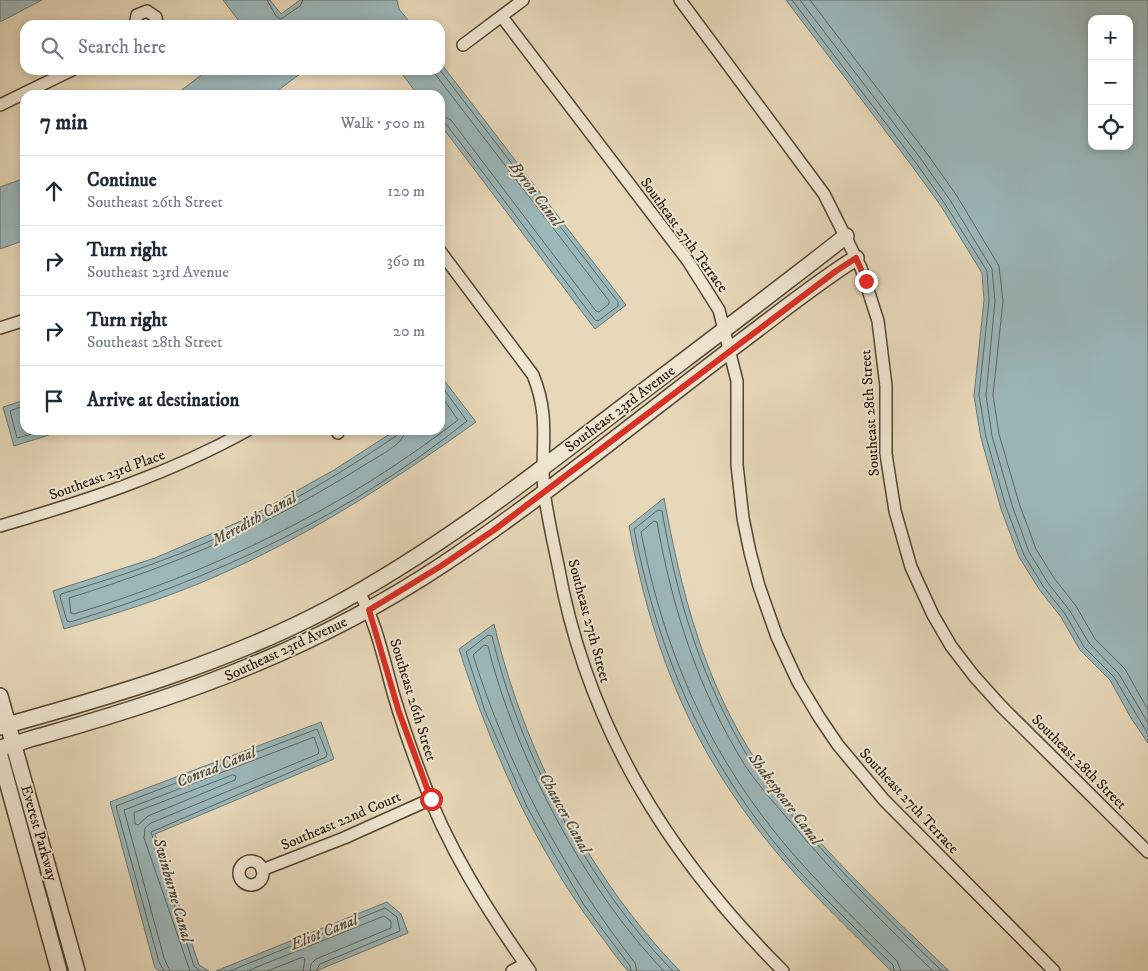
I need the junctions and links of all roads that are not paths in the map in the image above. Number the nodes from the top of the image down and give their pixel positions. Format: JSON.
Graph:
{"nodes":[{"id":1,"x":523,"y":0,"type":"edge"},
{"id":2,"x":680,"y":0,"type":"edge"},
{"id":3,"x":502,"y":16,"type":"junction"},
{"id":4,"x":136,"y":20,"type":"edge"},
{"id":5,"x":156,"y":20,"type":"edge"},
{"id":6,"x":463,"y":45,"type":"dead end"},
{"id":7,"x":62,"y":75,"type":"edge"},
{"id":8,"x":31,"y":90,"type":"edge"},
{"id":9,"x":20,"y":95,"type":"edge"},
{"id":10,"x":0,"y":105,"type":"edge"},
{"id":11,"x":846,"y":236,"type":"junction"},
{"id":12,"x":445,"y":258,"type":"edge"},
{"id":13,"x":856,"y":258,"type":"junction"},
{"id":14,"x":20,"y":322,"type":"edge"},
{"id":15,"x":0,"y":328,"type":"edge"},
{"id":16,"x":724,"y":329,"type":"junction"},
{"id":17,"x":730,"y":350,"type":"junction"},
{"id":18,"x":239,"y":435,"type":"edge"},
{"id":19,"x":544,"y":467,"type":"junction"},
{"id":20,"x":544,"y":491,"type":"junction"},
{"id":21,"x":0,"y":526,"type":"edge"},
{"id":22,"x":359,"y":592,"type":"junction"},
{"id":23,"x":369,"y":610,"type":"junction"},
{"id":24,"x":0,"y":696,"type":"edge"},
{"id":25,"x":4,"y":726,"type":"edge"},
{"id":26,"x":7,"y":746,"type":"edge"},
{"id":27,"x":0,"y":756,"type":"edge"},
{"id":28,"x":431,"y":799,"type":"junction"},
{"id":29,"x":1148,"y":852,"type":"edge"},
{"id":30,"x":262,"y":870,"type":"dead end"},
{"id":31,"x":527,"y":967,"type":"edge"},
{"id":32,"x":59,"y":971,"type":"edge"},
{"id":33,"x":77,"y":971,"type":"edge"},
{"id":34,"x":512,"y":971,"type":"edge"},
{"id":35,"x":783,"y":971,"type":"edge"},
{"id":36,"x":1054,"y":971,"type":"edge"}],
"edges":[{"from":1,"to":3,"type":"street"},
{"from":2,"to":11,"type":"street","name":"Southeast 28th Street"},
{"from":3,"to":6,"type":"street"},
{"from":3,"to":16,"type":"street","name":"Southeast 27th Terrace"},
{"from":4,"to":5,"type":"street"},
{"from":7,"to":8,"type":"street"},
{"from":9,"to":10,"type":"street"},
{"from":11,"to":13,"type":"street","name":"Southeast 28th Street"},
{"from":11,"to":16,"type":"street","name":"Southeast 23rd Avenue"},
{"from":12,"to":19,"type":"street","name":"Southeast 27th Street"},
{"from":13,"to":17,"type":"street","name":"Southeast 23rd Avenue"},
{"from":13,"to":29,"type":"street","name":"Southeast 28th Street"},
{"from":14,"to":15,"type":"street"},
{"from":16,"to":17,"type":"street","name":"Southeast 27th Terrace"},
{"from":16,"to":19,"type":"street","name":"Southeast 23rd Avenue"},
{"from":17,"to":20,"type":"street","name":"Southeast 23rd Avenue"},
{"from":17,"to":36,"type":"street","name":"Southeast 27th Terrace"},
{"from":18,"to":21,"type":"street","name":"Southeast 23rd Place"},
{"from":19,"to":20,"type":"street","name":"Southeast 27th Street"},
{"from":19,"to":22,"type":"street","name":"Southeast 23rd Avenue"},
{"from":20,"to":23,"type":"street","name":"Southeast 23rd Avenue"},
{"from":20,"to":35,"type":"street","name":"Southeast 27th Street"},
{"from":22,"to":23,"type":"street","name":"Southeast 26th Street"},
{"from":22,"to":25,"type":"street","name":"Southeast 23rd Avenue"},
{"from":23,"to":26,"type":"street","name":"Southeast 23rd Avenue"},
{"from":23,"to":28,"type":"street","name":"Southeast 26th Street"},
{"from":24,"to":25,"type":"street","name":"Everest Parkway"},
{"from":25,"to":26,"type":"street","name":"Everest Parkway"},
{"from":26,"to":33,"type":"street","name":"Everest Parkway"},
{"from":27,"to":32,"type":"street","name":"Everest Parkway"},
{"from":28,"to":30,"type":"street","name":"Southeast 22nd Court"},
{"from":28,"to":31,"type":"street","name":"Southeast 26th Street"},
{"from":31,"to":34,"type":"street"}]}
